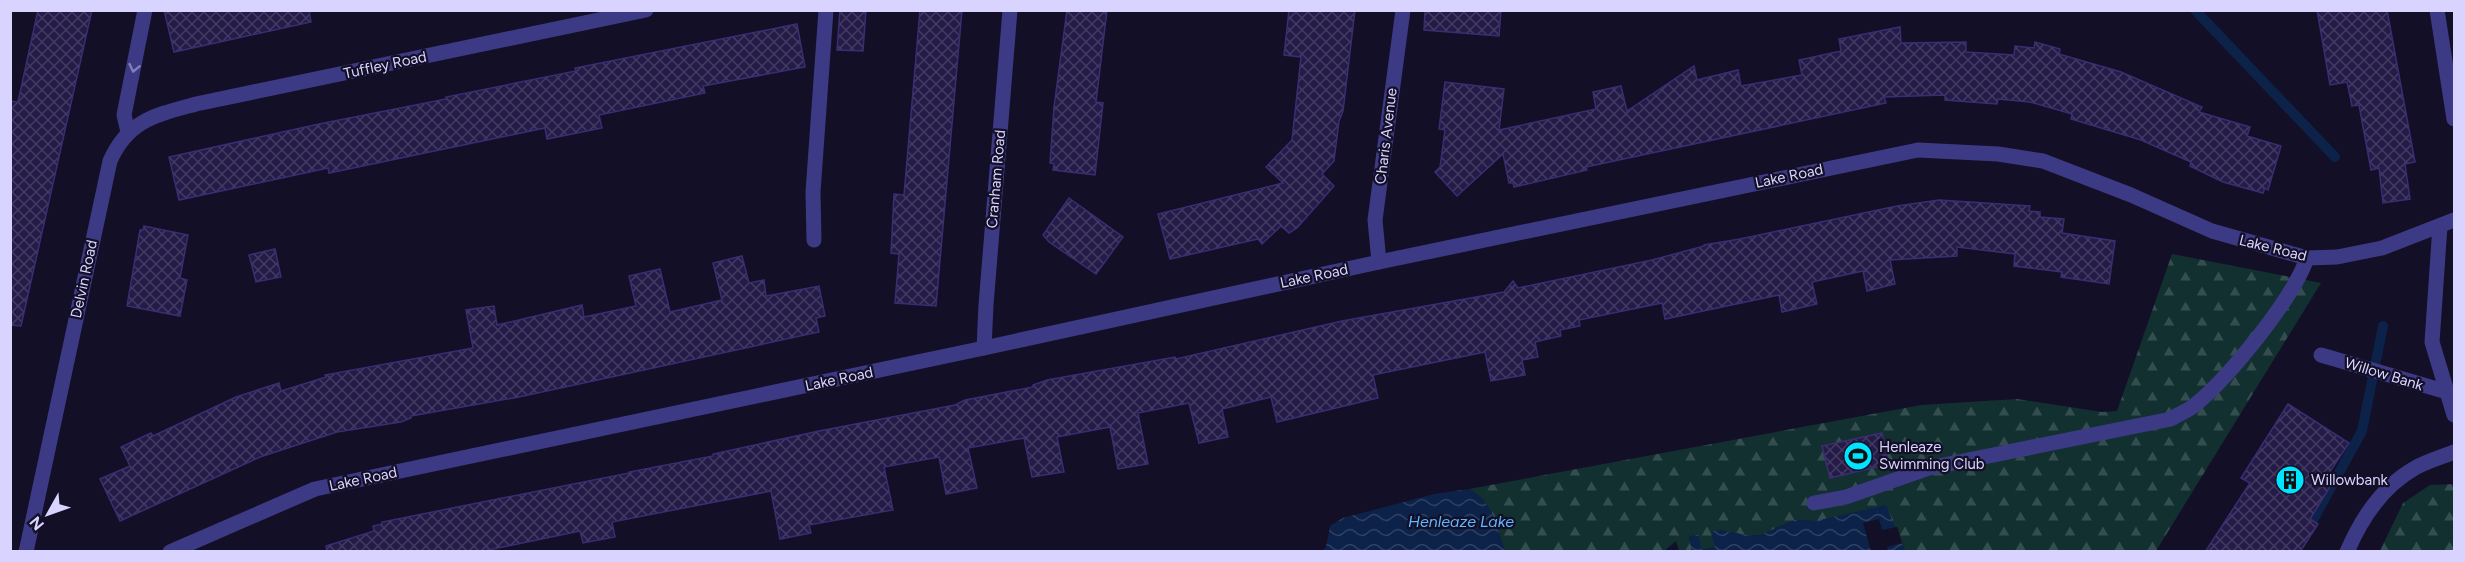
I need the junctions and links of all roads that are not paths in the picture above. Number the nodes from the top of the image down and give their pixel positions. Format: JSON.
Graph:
{"nodes":[{"id":1,"x":145,"y":10,"type":"edge"},
{"id":2,"x":646,"y":10,"type":"edge"},
{"id":3,"x":826,"y":10,"type":"edge"},
{"id":4,"x":1010,"y":10,"type":"edge"},
{"id":5,"x":1403,"y":10,"type":"edge"},
{"id":6,"x":2437,"y":10,"type":"edge"},
{"id":7,"x":2454,"y":119,"type":"edge"},
{"id":8,"x":128,"y":132,"type":"junction"},
{"id":9,"x":2447,"y":223,"type":"edge"},
{"id":10,"x":814,"y":240,"type":"dead end"},
{"id":11,"x":2307,"y":258,"type":"junction"},
{"id":12,"x":1379,"y":262,"type":"junction"},
{"id":13,"x":984,"y":348,"type":"junction"},
{"id":14,"x":2322,"y":355,"type":"dead end"},
{"id":15,"x":2450,"y":393,"type":"edge"},
{"id":16,"x":2454,"y":415,"type":"edge"},
{"id":17,"x":2454,"y":452,"type":"edge"},
{"id":18,"x":1814,"y":503,"type":"dead end"},
{"id":19,"x":26,"y":552,"type":"edge"},
{"id":20,"x":170,"y":552,"type":"edge"},
{"id":21,"x":2347,"y":552,"type":"edge"}],
"edges":[{"from":1,"to":8,"type":"street","one_way":true},
{"from":2,"to":8,"type":"street","name":"Tuffley Road"},
{"from":3,"to":10,"type":"street"},
{"from":4,"to":13,"type":"street","name":"Cranham Road"},
{"from":5,"to":12,"type":"street","name":"Charis Avenue"},
{"from":6,"to":7,"type":"street"},
{"from":8,"to":19,"type":"street","name":"Delvin Road"},
{"from":9,"to":11,"type":"street","name":"Lake Road"},
{"from":9,"to":15,"type":"street"},
{"from":11,"to":12,"type":"street","name":"Lake Road"},
{"from":11,"to":18,"type":"street"},
{"from":12,"to":13,"type":"street","name":"Lake Road"},
{"from":13,"to":20,"type":"street","name":"Lake Road"},
{"from":14,"to":15,"type":"street","name":"Willow Bank"},
{"from":15,"to":16,"type":"street"},
{"from":17,"to":21,"type":"street"}]}
